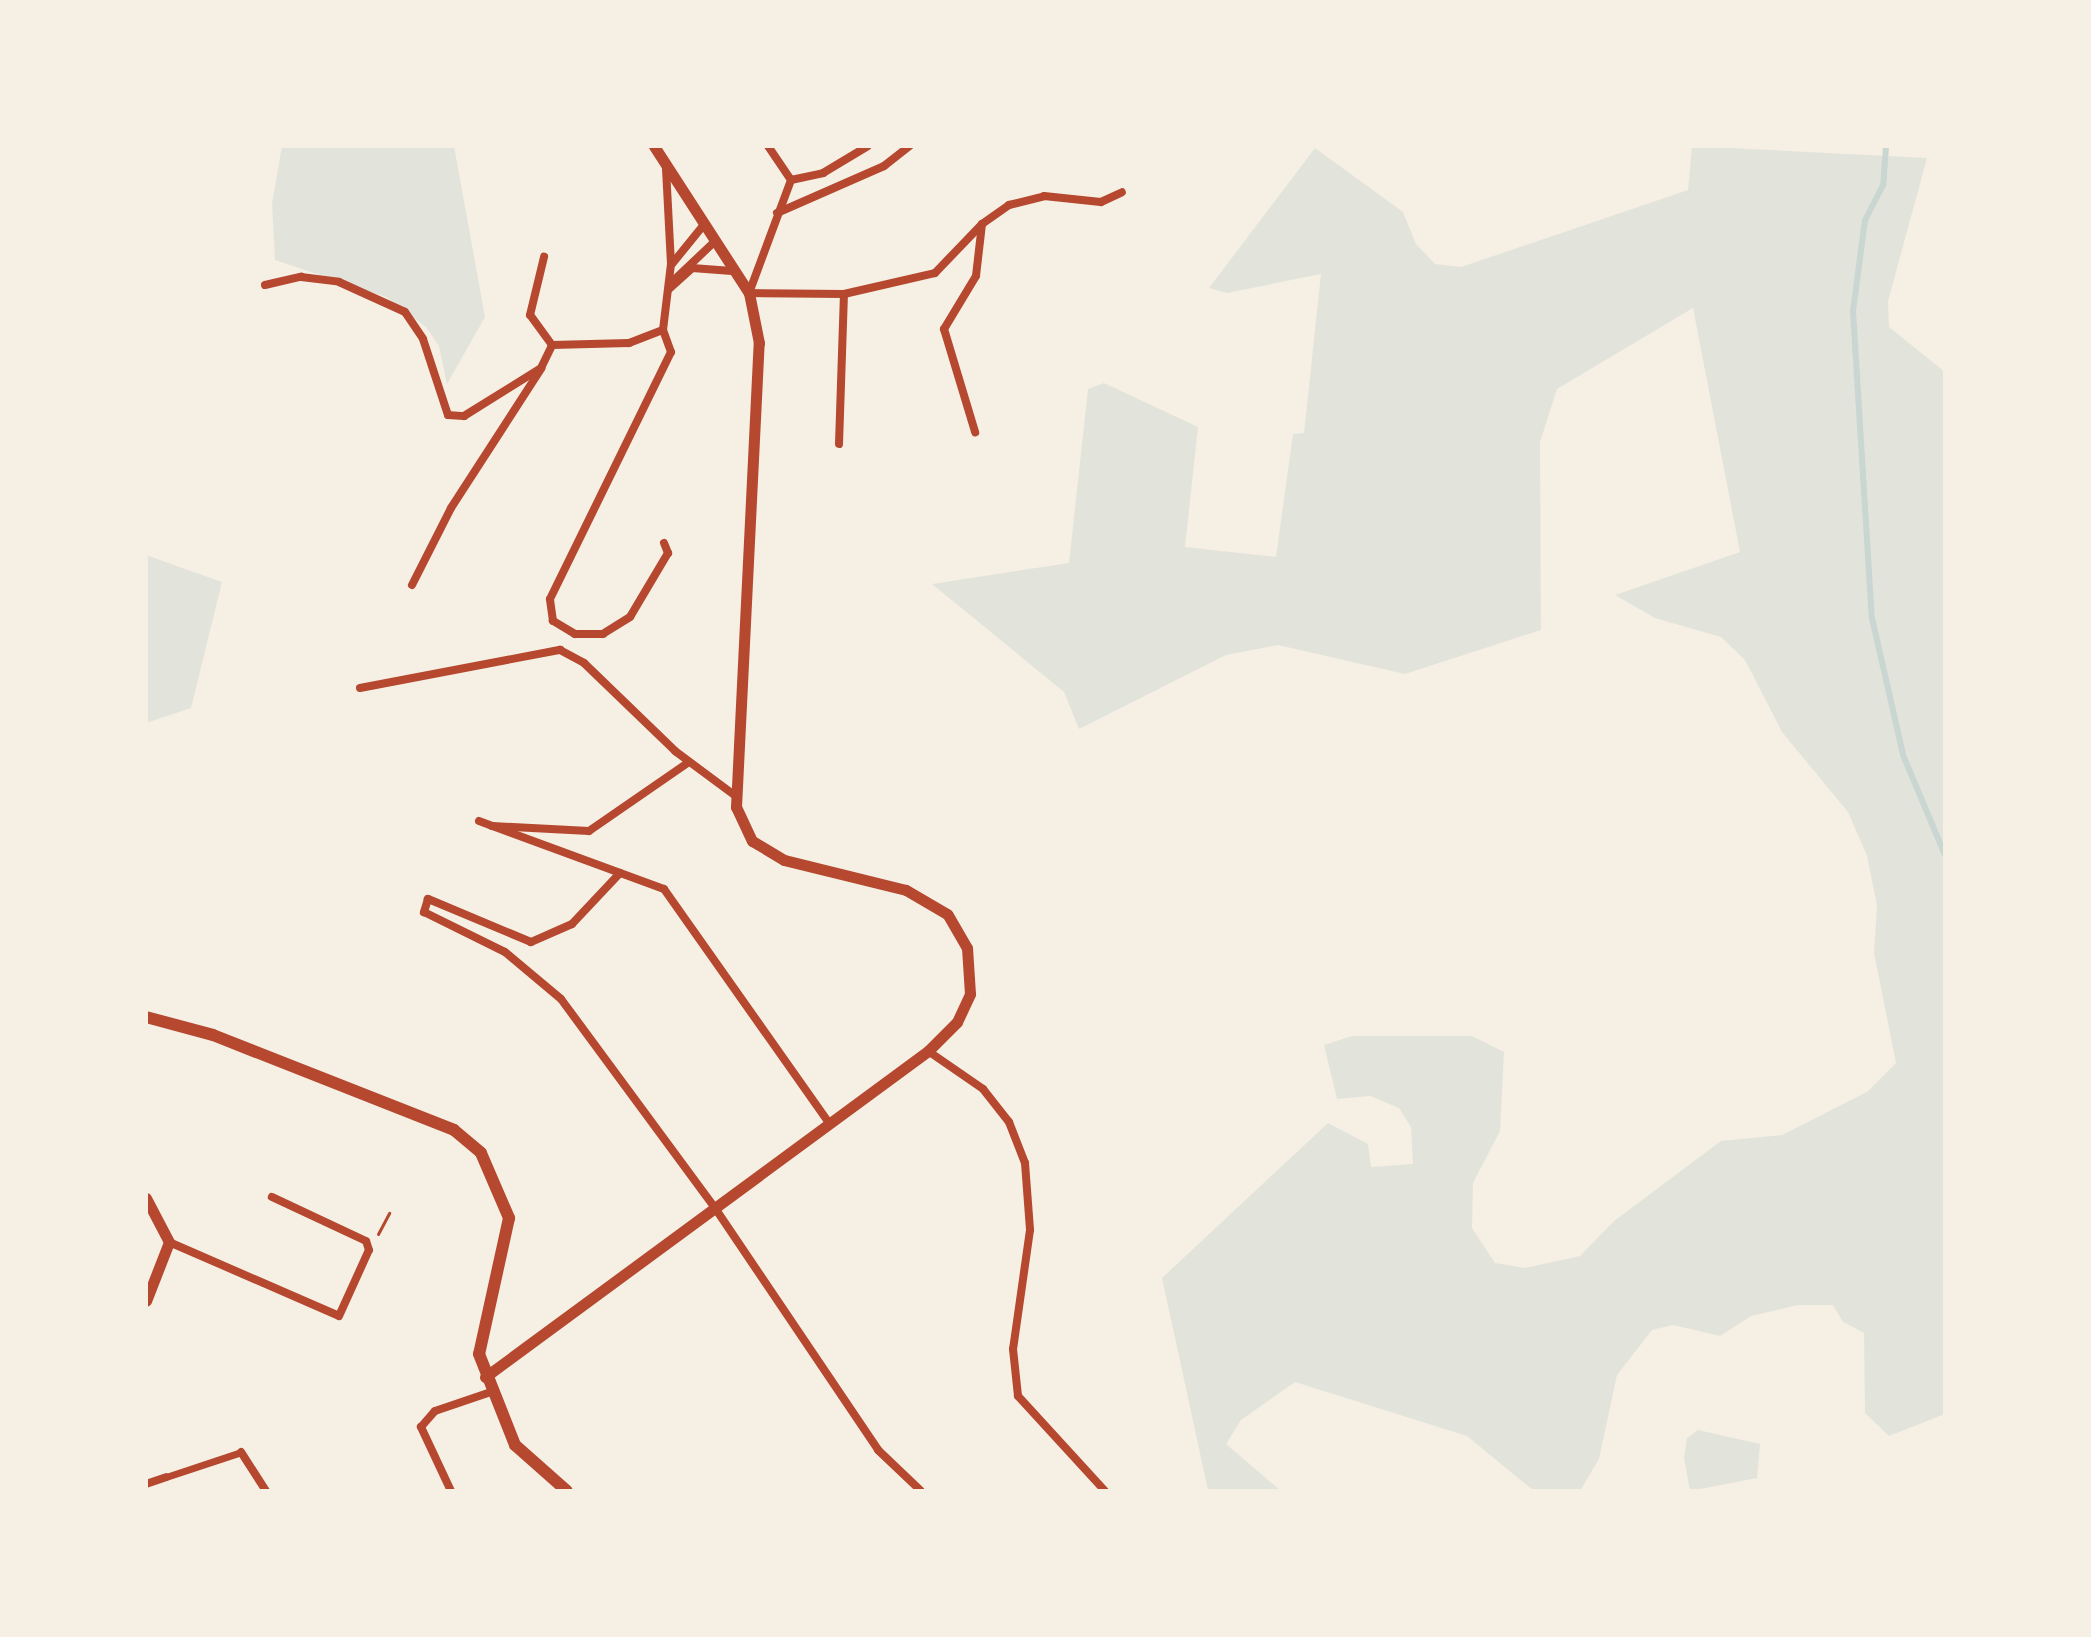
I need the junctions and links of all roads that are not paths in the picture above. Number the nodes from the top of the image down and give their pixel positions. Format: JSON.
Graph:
{"nodes":[{"id":1,"x":654,"y":146,"type":"edge"},
{"id":2,"x":768,"y":146,"type":"edge"},
{"id":3,"x":868,"y":146,"type":"edge"},
{"id":4,"x":910,"y":146,"type":"edge"},
{"id":5,"x":666,"y":166,"type":"junction"},
{"id":6,"x":791,"y":180,"type":"junction"},
{"id":7,"x":1122,"y":192,"type":"dead end"},
{"id":8,"x":777,"y":214,"type":"junction"},
{"id":9,"x":982,"y":224,"type":"junction"},
{"id":10,"x":702,"y":227,"type":"junction"},
{"id":11,"x":712,"y":244,"type":"junction"},
{"id":12,"x":544,"y":257,"type":"dead end"},
{"id":13,"x":671,"y":264,"type":"junction"},
{"id":14,"x":732,"y":271,"type":"junction"},
{"id":15,"x":265,"y":285,"type":"dead end"},
{"id":16,"x":668,"y":290,"type":"junction"},
{"id":17,"x":749,"y":293,"type":"junction"},
{"id":18,"x":844,"y":294,"type":"junction"},
{"id":19,"x":663,"y":330,"type":"junction"},
{"id":20,"x":552,"y":345,"type":"junction"},
{"id":21,"x":541,"y":368,"type":"junction"},
{"id":22,"x":975,"y":432,"type":"dead end"},
{"id":23,"x":839,"y":444,"type":"dead end"},
{"id":24,"x":664,"y":543,"type":"dead end"},
{"id":25,"x":412,"y":585,"type":"dead end"},
{"id":26,"x":360,"y":688,"type":"dead end"},
{"id":27,"x":689,"y":762,"type":"junction"},
{"id":28,"x":737,"y":797,"type":"junction"},
{"id":29,"x":479,"y":821,"type":"dead end"},
{"id":30,"x":491,"y":826,"type":"junction"},
{"id":31,"x":620,"y":873,"type":"junction"},
{"id":32,"x":146,"y":1017,"type":"edge"},
{"id":33,"x":928,"y":1051,"type":"junction"},
{"id":34,"x":829,"y":1123,"type":"junction"},
{"id":35,"x":272,"y":1197,"type":"dead end"},
{"id":36,"x":146,"y":1198,"type":"edge"},
{"id":37,"x":715,"y":1208,"type":"junction"},
{"id":38,"x":169,"y":1242,"type":"junction"},
{"id":39,"x":146,"y":1301,"type":"edge"},
{"id":40,"x":485,"y":1377,"type":"junction"},
{"id":41,"x":491,"y":1392,"type":"junction"},
{"id":42,"x":241,"y":1452,"type":"joint"},
{"id":43,"x":166,"y":1477,"type":"joint"},
{"id":44,"x":146,"y":1484,"type":"edge"},
{"id":45,"x":266,"y":1491,"type":"edge"},
{"id":46,"x":451,"y":1491,"type":"edge"},
{"id":47,"x":567,"y":1491,"type":"edge"},
{"id":48,"x":921,"y":1491,"type":"edge"},
{"id":49,"x":1105,"y":1491,"type":"edge"}],
"edges":[{"from":1,"to":5,"type":"street"},
{"from":2,"to":6,"type":"street"},
{"from":3,"to":6,"type":"street"},
{"from":4,"to":8,"type":"street"},
{"from":5,"to":10,"type":"street"},
{"from":5,"to":13,"type":"street"},
{"from":6,"to":8,"type":"street"},
{"from":7,"to":9,"type":"street"},
{"from":8,"to":17,"type":"street"},
{"from":9,"to":18,"type":"street"},
{"from":9,"to":22,"type":"street"},
{"from":10,"to":11,"type":"street"},
{"from":10,"to":13,"type":"street"},
{"from":11,"to":14,"type":"street"},
{"from":11,"to":16,"type":"street"},
{"from":12,"to":20,"type":"street"},
{"from":13,"to":16,"type":"street"},
{"from":14,"to":16,"type":"street"},
{"from":14,"to":17,"type":"street"},
{"from":15,"to":21,"type":"street"},
{"from":16,"to":19,"type":"street"},
{"from":17,"to":18,"type":"street"},
{"from":17,"to":28,"type":"street"},
{"from":18,"to":23,"type":"street"},
{"from":19,"to":20,"type":"street"},
{"from":19,"to":24,"type":"street"},
{"from":20,"to":21,"type":"street"},
{"from":21,"to":25,"type":"street"},
{"from":26,"to":27,"type":"street"},
{"from":27,"to":28,"type":"street"},
{"from":27,"to":30,"type":"street"},
{"from":28,"to":33,"type":"street"},
{"from":29,"to":30,"type":"street"},
{"from":30,"to":31,"type":"street"},
{"from":31,"to":34,"type":"street"},
{"from":31,"to":37,"type":"street"},
{"from":32,"to":40,"type":"main road"},
{"from":33,"to":34,"type":"street"},
{"from":33,"to":49,"type":"street"},
{"from":34,"to":37,"type":"street"},
{"from":35,"to":38,"type":"street"},
{"from":36,"to":38,"type":"street"},
{"from":37,"to":40,"type":"street"},
{"from":37,"to":48,"type":"street"},
{"from":38,"to":39,"type":"street"},
{"from":40,"to":41,"type":"main road"},
{"from":41,"to":46,"type":"street"},
{"from":41,"to":47,"type":"main road"},
{"from":42,"to":43,"type":"street"},
{"from":42,"to":45,"type":"street"},
{"from":43,"to":44,"type":"street"}]}
